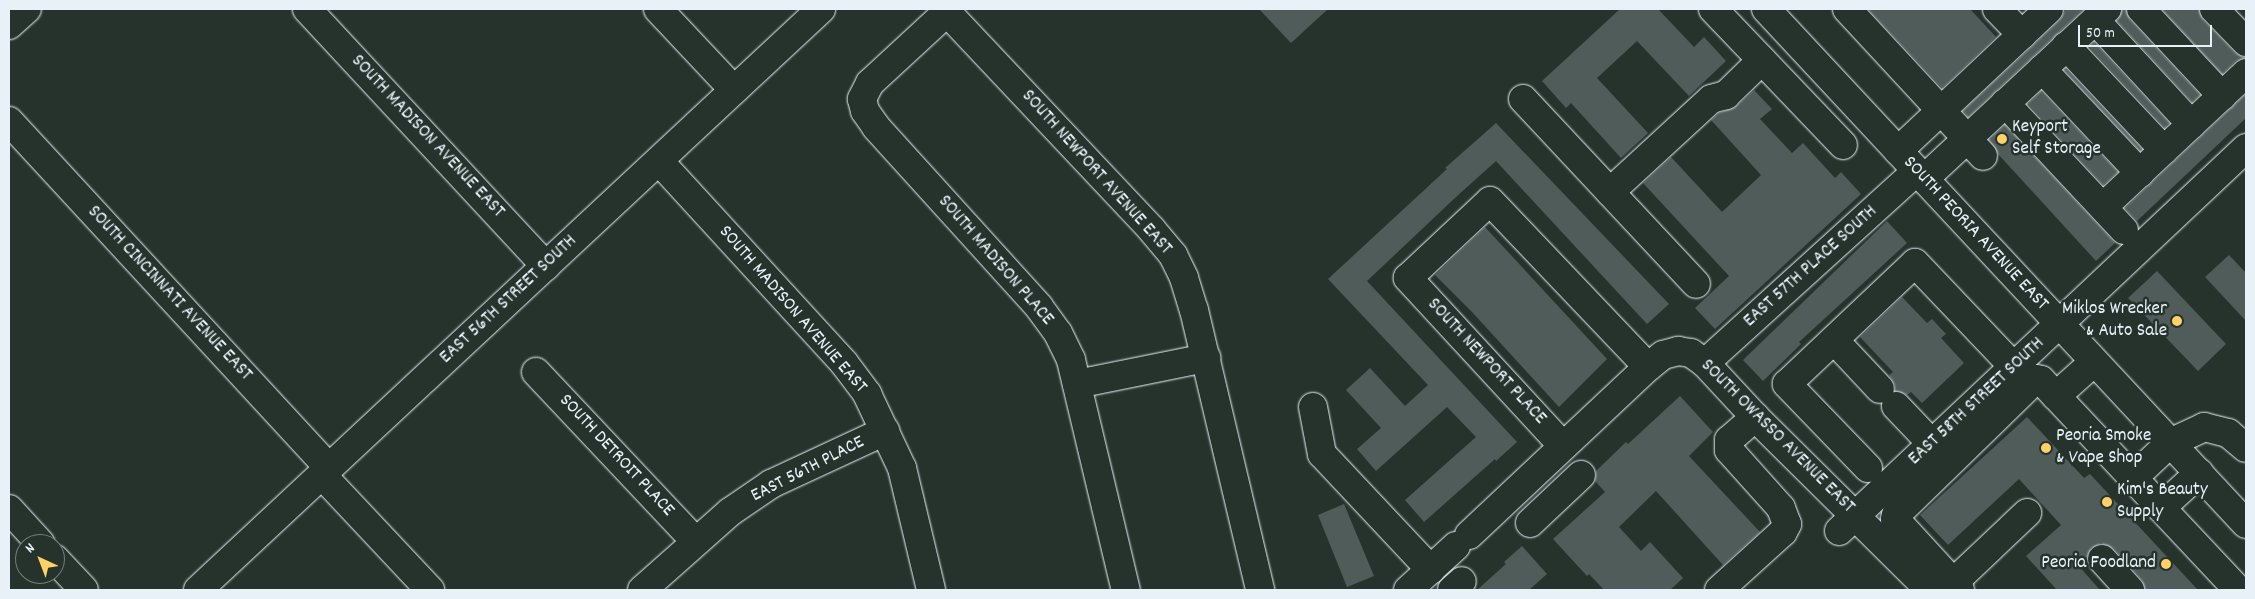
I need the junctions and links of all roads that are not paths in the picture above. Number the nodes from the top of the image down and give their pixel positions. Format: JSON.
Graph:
{"nodes":[{"id":1,"x":26,"y":9,"type":"edge"},
{"id":2,"x":307,"y":9,"type":"edge"},
{"id":3,"x":658,"y":9,"type":"edge"},
{"id":4,"x":821,"y":9,"type":"edge"},
{"id":5,"x":1713,"y":9,"type":"edge"},
{"id":6,"x":1766,"y":9,"type":"edge"},
{"id":7,"x":1847,"y":9,"type":"edge"},
{"id":8,"x":1997,"y":9,"type":"edge"},
{"id":9,"x":2049,"y":9,"type":"edge"},
{"id":10,"x":2141,"y":9,"type":"edge"},
{"id":11,"x":2214,"y":9,"type":"edge"},
{"id":12,"x":935,"y":14,"type":"edge"},
{"id":13,"x":2101,"y":14,"type":"edge"},
{"id":14,"x":9,"y":25,"type":"edge"},
{"id":15,"x":1786,"y":30,"type":"junction"},
{"id":16,"x":2022,"y":35,"type":"junction"},
{"id":17,"x":2246,"y":42,"type":"edge"},
{"id":18,"x":2066,"y":46,"type":"junction"},
{"id":19,"x":1757,"y":55,"type":"junction"},
{"id":20,"x":2042,"y":69,"type":"junction"},
{"id":21,"x":2246,"y":73,"type":"edge"},
{"id":22,"x":734,"y":90,"type":"junction"},
{"id":23,"x":2222,"y":96,"type":"junction"},
{"id":24,"x":1523,"y":99,"type":"dead end"},
{"id":25,"x":2005,"y":104,"type":"junction"},
{"id":26,"x":1941,"y":111,"type":"junction"},
{"id":27,"x":9,"y":121,"type":"edge"},
{"id":28,"x":2191,"y":124,"type":"junction"},
{"id":29,"x":1843,"y":145,"type":"dead end"},
{"id":30,"x":1975,"y":147,"type":"junction"},
{"id":31,"x":2246,"y":148,"type":"edge"},
{"id":32,"x":2164,"y":150,"type":"junction"},
{"id":33,"x":659,"y":161,"type":"junction"},
{"id":34,"x":1913,"y":167,"type":"junction"},
{"id":35,"x":2140,"y":173,"type":"junction"},
{"id":36,"x":1610,"y":192,"type":"junction"},
{"id":37,"x":2103,"y":207,"type":"junction"},
{"id":38,"x":2124,"y":230,"type":"dead end"},
{"id":39,"x":546,"y":266,"type":"junction"},
{"id":40,"x":1696,"y":284,"type":"dead end"},
{"id":41,"x":2060,"y":325,"type":"junction"},
{"id":42,"x":1834,"y":340,"type":"junction"},
{"id":43,"x":1206,"y":358,"type":"junction"},
{"id":44,"x":2094,"y":362,"type":"junction"},
{"id":45,"x":1705,"y":363,"type":"junction"},
{"id":46,"x":1648,"y":366,"type":"junction"},
{"id":47,"x":2014,"y":367,"type":"junction"},
{"id":48,"x":536,"y":372,"type":"dead end"},
{"id":49,"x":1077,"y":384,"type":"junction"},
{"id":50,"x":2056,"y":396,"type":"junction"},
{"id":51,"x":1313,"y":407,"type":"dead end"},
{"id":52,"x":1755,"y":417,"type":"junction"},
{"id":53,"x":885,"y":431,"type":"junction"},
{"id":54,"x":2170,"y":443,"type":"junction"},
{"id":55,"x":1932,"y":444,"type":"junction"},
{"id":56,"x":1563,"y":446,"type":"junction"},
{"id":57,"x":2246,"y":448,"type":"edge"},
{"id":58,"x":1868,"y":468,"type":"dead end"},
{"id":59,"x":325,"y":471,"type":"junction"},
{"id":60,"x":2199,"y":473,"type":"junction"},
{"id":61,"x":1532,"y":475,"type":"junction"},
{"id":62,"x":1581,"y":475,"type":"dead end"},
{"id":63,"x":2133,"y":478,"type":"junction"},
{"id":64,"x":1555,"y":499,"type":"junction"},
{"id":65,"x":2162,"y":508,"type":"junction"},
{"id":66,"x":9,"y":509,"type":"edge"},
{"id":67,"x":2027,"y":513,"type":"dead end"},
{"id":68,"x":1530,"y":523,"type":"dead end"},
{"id":69,"x":1847,"y":524,"type":"junction"},
{"id":70,"x":2246,"y":524,"type":"edge"},
{"id":71,"x":32,"y":534,"type":"edge"},
{"id":72,"x":695,"y":541,"type":"junction"},
{"id":73,"x":2102,"y":560,"type":"dead end"},
{"id":74,"x":65,"y":570,"type":"edge"},
{"id":75,"x":1430,"y":570,"type":"junction"},
{"id":76,"x":1948,"y":588,"type":"edge"},
{"id":77,"x":84,"y":590,"type":"edge"},
{"id":78,"x":198,"y":590,"type":"edge"},
{"id":79,"x":430,"y":590,"type":"edge"},
{"id":80,"x":642,"y":590,"type":"edge"},
{"id":81,"x":931,"y":590,"type":"edge"},
{"id":82,"x":1126,"y":590,"type":"edge"},
{"id":83,"x":1260,"y":590,"type":"edge"},
{"id":84,"x":1408,"y":590,"type":"edge"},
{"id":85,"x":1719,"y":590,"type":"edge"},
{"id":86,"x":2130,"y":590,"type":"edge"},
{"id":87,"x":2238,"y":590,"type":"edge"}],
"edges":[{"from":1,"to":14,"type":"street"},
{"from":2,"to":39,"type":"street","name":"SOUTH MADISON AVENUE EAST"},
{"from":3,"to":22,"type":"street"},
{"from":4,"to":22,"type":"street","name":"EAST 56TH STREET SOUTH"},
{"from":5,"to":19,"type":"street"},
{"from":6,"to":15,"type":"street","name":"SOUTH PEORIA AVENUE EAST"},
{"from":7,"to":26,"type":"street"},
{"from":8,"to":16,"type":"street"},
{"from":9,"to":16,"type":"street","name":"EAST 57TH PLACE SOUTH"},
{"from":10,"to":23,"type":"street"},
{"from":11,"to":17,"type":"street"},
{"from":12,"to":43,"type":"street","name":"SOUTH NEWPORT AVENUE EAST"},
{"from":12,"to":49,"type":"street","name":"SOUTH MADISON PLACE"},
{"from":13,"to":18,"type":"street"},
{"from":13,"to":28,"type":"street"},
{"from":15,"to":19,"type":"street"},
{"from":15,"to":34,"type":"street","name":"SOUTH PEORIA AVENUE EAST"},
{"from":16,"to":26,"type":"street","name":"EAST 57TH PLACE SOUTH"},
{"from":18,"to":20,"type":"street"},
{"from":18,"to":32,"type":"street"},
{"from":19,"to":29,"type":"street"},
{"from":19,"to":36,"type":"street"},
{"from":20,"to":25,"type":"street"},
{"from":20,"to":35,"type":"street"},
{"from":21,"to":23,"type":"street"},
{"from":22,"to":33,"type":"street","name":"EAST 56TH STREET SOUTH"},
{"from":23,"to":28,"type":"street"},
{"from":24,"to":36,"type":"street"},
{"from":25,"to":30,"type":"street"},
{"from":25,"to":37,"type":"street"},
{"from":26,"to":30,"type":"street"},
{"from":26,"to":34,"type":"street","name":"EAST 57TH PLACE SOUTH"},
{"from":27,"to":59,"type":"street","name":"SOUTH CINCINNATI AVENUE EAST"},
{"from":28,"to":32,"type":"street"},
{"from":30,"to":34,"type":"street"},
{"from":31,"to":41,"type":"street","name":"EAST 58TH STREET SOUTH"},
{"from":32,"to":35,"type":"street"},
{"from":33,"to":39,"type":"street","name":"EAST 56TH STREET SOUTH"},
{"from":33,"to":53,"type":"street","name":"SOUTH MADISON AVENUE EAST"},
{"from":34,"to":41,"type":"street","name":"SOUTH PEORIA AVENUE EAST"},
{"from":34,"to":45,"type":"street","name":"EAST 57TH PLACE SOUTH"},
{"from":35,"to":37,"type":"street"},
{"from":36,"to":40,"type":"street"},
{"from":37,"to":38,"type":"street"},
{"from":39,"to":59,"type":"street","name":"EAST 56TH STREET SOUTH"},
{"from":41,"to":44,"type":"street","name":"SOUTH PEORIA AVENUE EAST"},
{"from":41,"to":47,"type":"street","name":"EAST 58TH STREET SOUTH"},
{"from":42,"to":47,"type":"street"},
{"from":42,"to":55,"type":"street"},
{"from":42,"to":58,"type":"street"},
{"from":43,"to":49,"type":"street"},
{"from":43,"to":83,"type":"street","name":"SOUTH NEWPORT AVENUE EAST"},
{"from":44,"to":50,"type":"street"},
{"from":44,"to":54,"type":"street","name":"SOUTH PEORIA AVENUE EAST"},
{"from":45,"to":46,"type":"street","name":"SOUTH OWASSO AVENUE EAST"},
{"from":45,"to":52,"type":"street","name":"SOUTH OWASSO AVENUE EAST"},
{"from":46,"to":56,"type":"street"},
{"from":46,"to":56,"type":"street","name":"SOUTH NEWPORT PLACE"},
{"from":47,"to":55,"type":"street","name":"EAST 58TH STREET SOUTH"},
{"from":48,"to":72,"type":"street","name":"SOUTH DETROIT PLACE"},
{"from":49,"to":82,"type":"street","name":"SOUTH MADISON PLACE"},
{"from":50,"to":63,"type":"street"},
{"from":50,"to":76,"type":"street"},
{"from":51,"to":75,"type":"street"},
{"from":52,"to":69,"type":"street","name":"SOUTH OWASSO AVENUE EAST"},
{"from":52,"to":85,"type":"street"},
{"from":53,"to":72,"type":"street","name":"EAST 56TH PLACE"},
{"from":53,"to":81,"type":"street","name":"SOUTH MADISON AVENUE EAST"},
{"from":54,"to":57,"type":"street"},
{"from":54,"to":60,"type":"street","name":"SOUTH PEORIA AVENUE EAST"},
{"from":54,"to":63,"type":"street"},
{"from":55,"to":69,"type":"street","name":"EAST 58TH STREET SOUTH"},
{"from":56,"to":61,"type":"street"},
{"from":59,"to":78,"type":"street","name":"EAST 56TH STREET SOUTH"},
{"from":59,"to":79,"type":"street","name":"SOUTH CINCINNATI AVENUE EAST"},
{"from":60,"to":65,"type":"street"},
{"from":60,"to":70,"type":"street","name":"SOUTH PEORIA AVENUE EAST"},
{"from":61,"to":64,"type":"street"},
{"from":61,"to":75,"type":"street"},
{"from":62,"to":64,"type":"street"},
{"from":63,"to":65,"type":"street"},
{"from":64,"to":68,"type":"street"},
{"from":65,"to":87,"type":"street"},
{"from":66,"to":71,"type":"street"},
{"from":67,"to":76,"type":"street"},
{"from":69,"to":76,"type":"street","name":"SOUTH OWASSO AVENUE EAST"},
{"from":72,"to":80,"type":"street","name":"EAST 56TH PLACE"},
{"from":73,"to":86,"type":"street"},
{"from":74,"to":77,"type":"street"},
{"from":75,"to":84,"type":"street"}]}
